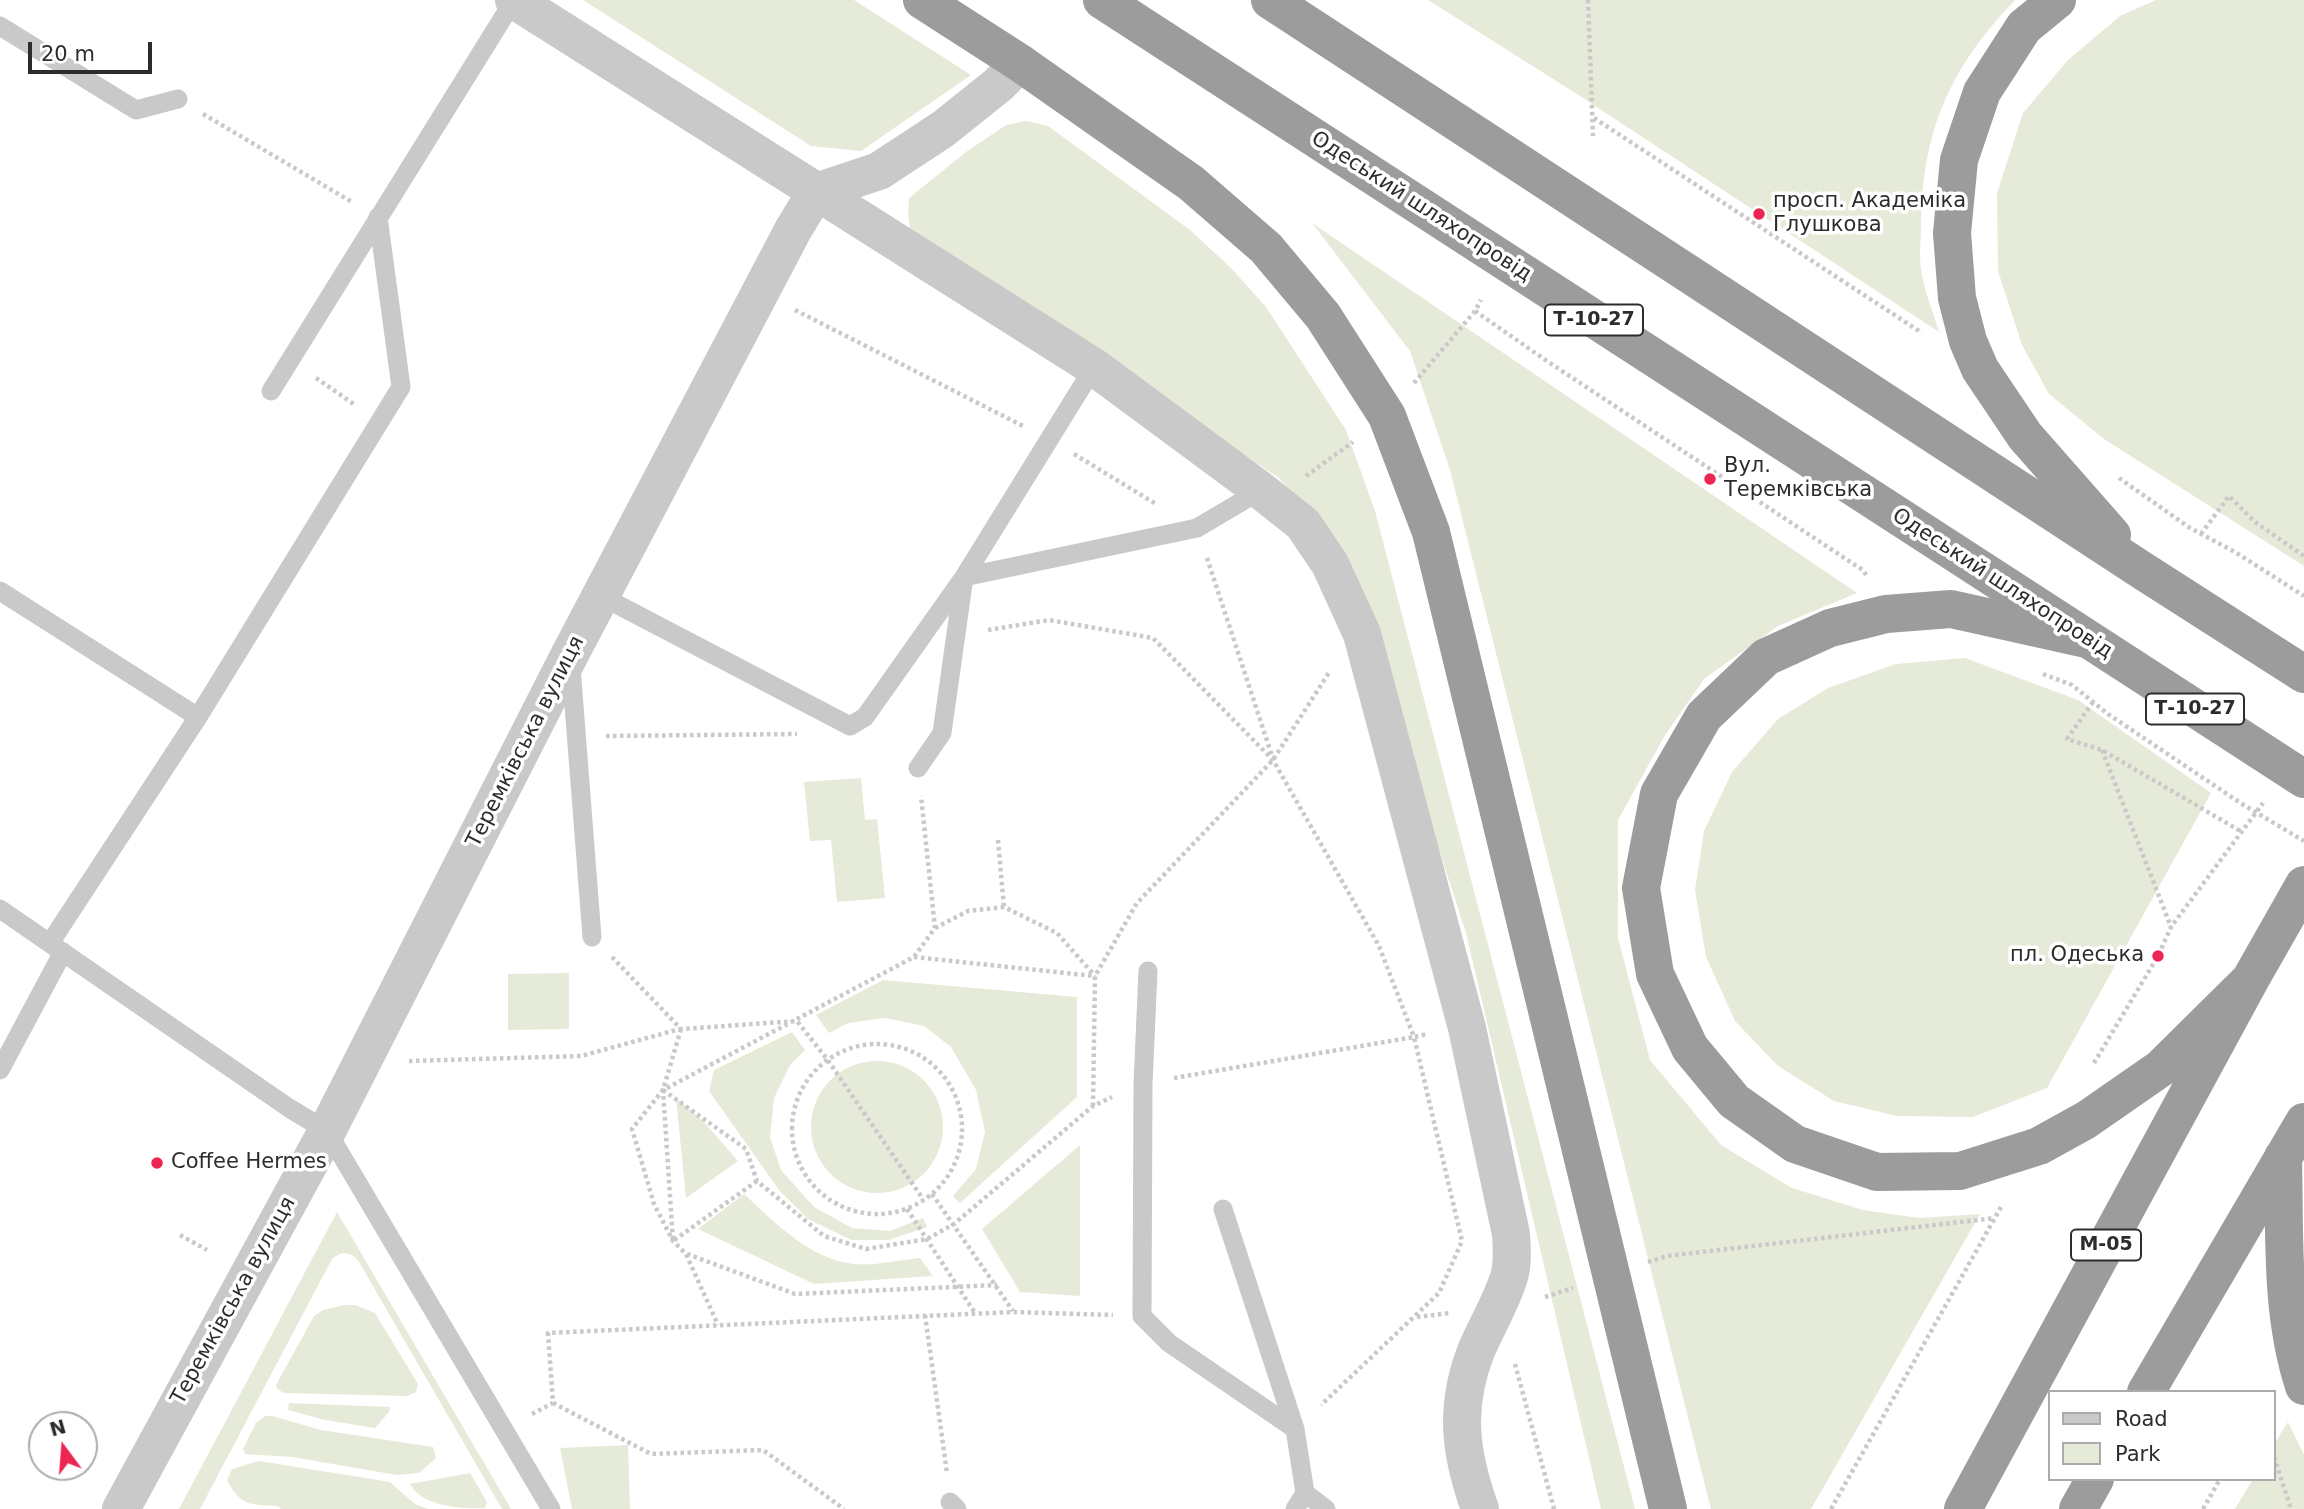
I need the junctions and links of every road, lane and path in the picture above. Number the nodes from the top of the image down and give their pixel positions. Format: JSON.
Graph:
{"nodes":[{"id":1,"x":514,"y":0,"type":"edge"},
{"id":2,"x":922,"y":0,"type":"edge"},
{"id":3,"x":1102,"y":0,"type":"edge"},
{"id":4,"x":1270,"y":0,"type":"edge"},
{"id":5,"x":1588,"y":0,"type":"edge"},
{"id":6,"x":2057,"y":0,"type":"edge"},
{"id":7,"x":0,"y":26,"type":"edge"},
{"id":8,"x":1020,"y":63,"type":"junction"},
{"id":9,"x":178,"y":99,"type":"joint"},
{"id":10,"x":1594,"y":118,"type":"junction"},
{"id":11,"x":1593,"y":136,"type":"dead end"},
{"id":12,"x":816,"y":192,"type":"junction"},
{"id":13,"x":378,"y":217,"type":"junction"},
{"id":14,"x":795,"y":310,"type":"dead end"},
{"id":15,"x":1475,"y":311,"type":"dead end"},
{"id":16,"x":1974,"y":355,"type":"junction"},
{"id":17,"x":290,"y":359,"type":"junction"},
{"id":18,"x":1094,"y":367,"type":"junction"},
{"id":19,"x":271,"y":391,"type":"dead end"},
{"id":20,"x":348,"y":400,"type":"dead end"},
{"id":21,"x":1049,"y":439,"type":"junction"},
{"id":22,"x":2115,"y":475,"type":"dead end"},
{"id":23,"x":1259,"y":489,"type":"junction"},
{"id":24,"x":1197,"y":528,"type":"junction"},
{"id":25,"x":2201,"y":534,"type":"junction"},
{"id":26,"x":2304,"y":556,"type":"edge"},
{"id":27,"x":2143,"y":571,"type":"junction"},
{"id":28,"x":964,"y":577,"type":"junction"},
{"id":29,"x":0,"y":591,"type":"edge"},
{"id":30,"x":601,"y":596,"type":"junction"},
{"id":31,"x":2304,"y":596,"type":"edge"},
{"id":32,"x":1871,"y":617,"type":"junction"},
{"id":33,"x":956,"y":635,"type":"junction"},
{"id":34,"x":2087,"y":639,"type":"junction"},
{"id":35,"x":569,"y":656,"type":"junction"},
{"id":36,"x":1330,"y":669,"type":"dead end"},
{"id":37,"x":2035,"y":671,"type":"dead end"},
{"id":38,"x":2304,"y":674,"type":"edge"},
{"id":39,"x":2093,"y":702,"type":"junction"},
{"id":40,"x":198,"y":717,"type":"junction"},
{"id":41,"x":807,"y":734,"type":"dead end"},
{"id":42,"x":577,"y":736,"type":"junction"},
{"id":43,"x":2102,"y":750,"type":"junction"},
{"id":44,"x":1273,"y":760,"type":"junction"},
{"id":45,"x":918,"y":768,"type":"joint"},
{"id":46,"x":2304,"y":779,"type":"edge"},
{"id":47,"x":2263,"y":803,"type":"dead end"},
{"id":48,"x":2242,"y":832,"type":"junction"},
{"id":49,"x":998,"y":840,"type":"dead end"},
{"id":50,"x":2304,"y":841,"type":"edge"},
{"id":51,"x":2304,"y":885,"type":"edge"},
{"id":52,"x":1004,"y":907,"type":"junction"},
{"id":53,"x":0,"y":909,"type":"edge"},
{"id":54,"x":2171,"y":927,"type":"junction"},
{"id":55,"x":935,"y":928,"type":"junction"},
{"id":56,"x":592,"y":937,"type":"joint"},
{"id":57,"x":57,"y":948,"type":"junction"},
{"id":58,"x":914,"y":957,"type":"junction"},
{"id":59,"x":1148,"y":971,"type":"dead end"},
{"id":60,"x":1095,"y":976,"type":"junction"},
{"id":61,"x":2250,"y":980,"type":"junction"},
{"id":62,"x":797,"y":1021,"type":"junction"},
{"id":63,"x":1467,"y":1028,"type":"junction"},
{"id":64,"x":681,"y":1029,"type":"junction"},
{"id":65,"x":1415,"y":1037,"type":"junction"},
{"id":66,"x":827,"y":1059,"type":"junction"},
{"id":67,"x":402,"y":1062,"type":"dead end"},
{"id":68,"x":2093,"y":1065,"type":"dead end"},
{"id":69,"x":0,"y":1070,"type":"edge"},
{"id":70,"x":1143,"y":1084,"type":"junction"},
{"id":71,"x":663,"y":1090,"type":"junction"},
{"id":72,"x":1093,"y":1106,"type":"junction"},
{"id":73,"x":2304,"y":1122,"type":"edge"},
{"id":74,"x":327,"y":1131,"type":"junction"},
{"id":75,"x":2283,"y":1157,"type":"junction"},
{"id":76,"x":757,"y":1181,"type":"junction"},
{"id":77,"x":932,"y":1195,"type":"junction"},
{"id":78,"x":923,"y":1199,"type":"junction"},
{"id":79,"x":2001,"y":1208,"type":"dead end"},
{"id":80,"x":906,"y":1209,"type":"junction"},
{"id":81,"x":1223,"y":1209,"type":"dead end"},
{"id":82,"x":1995,"y":1219,"type":"junction"},
{"id":83,"x":954,"y":1224,"type":"junction"},
{"id":84,"x":180,"y":1235,"type":"dead end"},
{"id":85,"x":927,"y":1239,"type":"junction"},
{"id":86,"x":673,"y":1241,"type":"junction"},
{"id":87,"x":207,"y":1250,"type":"dead end"},
{"id":88,"x":686,"y":1254,"type":"junction"},
{"id":89,"x":1611,"y":1275,"type":"junction"},
{"id":90,"x":997,"y":1285,"type":"junction"},
{"id":91,"x":960,"y":1288,"type":"junction"},
{"id":92,"x":1571,"y":1288,"type":"junction"},
{"id":93,"x":1538,"y":1300,"type":"dead end"},
{"id":94,"x":1574,"y":1301,"type":"dead end"},
{"id":95,"x":1013,"y":1312,"type":"junction"},
{"id":96,"x":975,"y":1313,"type":"junction"},
{"id":97,"x":925,"y":1315,"type":"junction"},
{"id":98,"x":1142,"y":1316,"type":"junction"},
{"id":99,"x":718,"y":1325,"type":"junction"},
{"id":100,"x":1513,"y":1355,"type":"dead end"},
{"id":101,"x":2304,"y":1386,"type":"edge"},
{"id":102,"x":2147,"y":1390,"type":"edge"},
{"id":103,"x":553,"y":1403,"type":"junction"},
{"id":104,"x":505,"y":1429,"type":"junction"},
{"id":105,"x":1295,"y":1429,"type":"junction"},
{"id":106,"x":2276,"y":1463,"type":"edge"},
{"id":107,"x":2094,"y":1481,"type":"edge"},
{"id":108,"x":2220,"y":1481,"type":"edge"},
{"id":109,"x":1300,"y":1501,"type":"edge"},
{"id":110,"x":954,"y":1505,"type":"edge"},
{"id":111,"x":121,"y":1509,"type":"edge"},
{"id":112,"x":551,"y":1509,"type":"edge"},
{"id":113,"x":844,"y":1509,"type":"edge"},
{"id":114,"x":1326,"y":1509,"type":"edge"},
{"id":115,"x":1480,"y":1509,"type":"edge"},
{"id":116,"x":1553,"y":1509,"type":"edge"},
{"id":117,"x":1668,"y":1509,"type":"edge"},
{"id":118,"x":1831,"y":1509,"type":"edge"},
{"id":119,"x":1963,"y":1509,"type":"edge"},
{"id":120,"x":2078,"y":1509,"type":"edge"},
{"id":121,"x":2203,"y":1509,"type":"edge"},
{"id":122,"x":2291,"y":1509,"type":"edge"}],
"edges":[{"from":1,"to":12,"type":"street"},
{"from":1,"to":13,"type":"lane"},
{"from":2,"to":8,"type":"highway"},
{"from":3,"to":34,"type":"highway","name":"Одеський шляхопровід","number":"Т-10-27"},
{"from":4,"to":27,"type":"highway"},
{"from":5,"to":10,"type":"path"},
{"from":6,"to":16,"type":"highway"},
{"from":7,"to":9,"type":"lane"},
{"from":8,"to":12,"type":"street"},
{"from":8,"to":89,"type":"highway"},
{"from":9,"to":13,"type":"path"},
{"from":10,"to":11,"type":"path"},
{"from":10,"to":16,"type":"path"},
{"from":12,"to":18,"type":"street"},
{"from":12,"to":30,"type":"street","name":"Теремківська вулиця"},
{"from":13,"to":17,"type":"lane"},
{"from":13,"to":40,"type":"lane"},
{"from":14,"to":21,"type":"path"},
{"from":15,"to":32,"type":"path"},
{"from":16,"to":27,"type":"highway"},
{"from":17,"to":19,"type":"lane"},
{"from":17,"to":20,"type":"path"},
{"from":18,"to":21,"type":"lane"},
{"from":18,"to":23,"type":"street"},
{"from":21,"to":24,"type":"path"},
{"from":21,"to":28,"type":"lane"},
{"from":22,"to":25,"type":"path"},
{"from":23,"to":24,"type":"lane"},
{"from":23,"to":63,"type":"street"},
{"from":24,"to":28,"type":"lane"},
{"from":24,"to":44,"type":"path"},
{"from":25,"to":26,"type":"path"},
{"from":25,"to":31,"type":"path"},
{"from":27,"to":38,"type":"highway"},
{"from":28,"to":30,"type":"lane"},
{"from":28,"to":33,"type":"lane"},
{"from":29,"to":40,"type":"lane"},
{"from":30,"to":35,"type":"street","name":"Теремківська вулиця"},
{"from":32,"to":34,"type":"highway"},
{"from":32,"to":61,"type":"highway"},
{"from":33,"to":44,"type":"path"},
{"from":33,"to":45,"type":"lane"},
{"from":34,"to":46,"type":"highway","name":"Одеський шляхопровід","number":"Т-10-27"},
{"from":35,"to":42,"type":"lane"},
{"from":35,"to":74,"type":"street","name":"Теремківська вулиця"},
{"from":36,"to":44,"type":"path"},
{"from":37,"to":39,"type":"path"},
{"from":39,"to":43,"type":"path"},
{"from":39,"to":50,"type":"path"},
{"from":40,"to":57,"type":"lane"},
{"from":41,"to":42,"type":"path"},
{"from":42,"to":56,"type":"lane"},
{"from":43,"to":48,"type":"path"},
{"from":43,"to":54,"type":"path"},
{"from":44,"to":60,"type":"path"},
{"from":44,"to":65,"type":"path"},
{"from":45,"to":55,"type":"path"},
{"from":47,"to":48,"type":"path"},
{"from":48,"to":54,"type":"path"},
{"from":49,"to":52,"type":"path"},
{"from":51,"to":61,"type":"highway","number":"М-05"},
{"from":52,"to":55,"type":"path"},
{"from":52,"to":60,"type":"path"},
{"from":53,"to":57,"type":"lane"},
{"from":54,"to":68,"type":"path"},
{"from":55,"to":58,"type":"path"},
{"from":56,"to":64,"type":"path"},
{"from":57,"to":69,"type":"lane"},
{"from":57,"to":74,"type":"lane"},
{"from":58,"to":60,"type":"path"},
{"from":58,"to":62,"type":"path"},
{"from":59,"to":70,"type":"lane"},
{"from":60,"to":72,"type":"path"},
{"from":61,"to":119,"type":"highway","number":"М-05"},
{"from":62,"to":64,"type":"path"},
{"from":62,"to":66,"type":"path"},
{"from":62,"to":71,"type":"path"},
{"from":63,"to":65,"type":"path"},
{"from":63,"to":115,"type":"street"},
{"from":64,"to":67,"type":"path"},
{"from":64,"to":71,"type":"path"},
{"from":65,"to":70,"type":"path"},
{"from":65,"to":105,"type":"path"},
{"from":66,"to":77,"type":"path"},
{"from":66,"to":78,"type":"path"},
{"from":66,"to":80,"type":"path"},
{"from":70,"to":72,"type":"path"},
{"from":70,"to":98,"type":"lane"},
{"from":71,"to":76,"type":"path"},
{"from":71,"to":86,"type":"path"},
{"from":71,"to":86,"type":"path"},
{"from":72,"to":83,"type":"path"},
{"from":73,"to":75,"type":"highway"},
{"from":74,"to":104,"type":"lane"},
{"from":74,"to":111,"type":"street","name":"Теремківська вулиця"},
{"from":75,"to":101,"type":"highway"},
{"from":75,"to":102,"type":"highway"},
{"from":76,"to":85,"type":"path"},
{"from":76,"to":86,"type":"path"},
{"from":77,"to":78,"type":"path"},
{"from":77,"to":83,"type":"path"},
{"from":78,"to":80,"type":"path"},
{"from":79,"to":82,"type":"path"},
{"from":80,"to":85,"type":"path"},
{"from":81,"to":105,"type":"lane"},
{"from":82,"to":89,"type":"path"},
{"from":82,"to":118,"type":"path"},
{"from":83,"to":85,"type":"path"},
{"from":83,"to":90,"type":"path"},
{"from":84,"to":87,"type":"path"},
{"from":85,"to":91,"type":"path"},
{"from":86,"to":88,"type":"path"},
{"from":88,"to":91,"type":"path"},
{"from":88,"to":99,"type":"path"},
{"from":89,"to":92,"type":"path"},
{"from":89,"to":117,"type":"highway"},
{"from":90,"to":91,"type":"path"},
{"from":90,"to":95,"type":"path"},
{"from":91,"to":96,"type":"path"},
{"from":92,"to":93,"type":"path"},
{"from":92,"to":94,"type":"path"},
{"from":95,"to":96,"type":"path"},
{"from":95,"to":98,"type":"path"},
{"from":96,"to":97,"type":"path"},
{"from":97,"to":99,"type":"path"},
{"from":97,"to":110,"type":"path"},
{"from":98,"to":105,"type":"lane"},
{"from":99,"to":103,"type":"path"},
{"from":100,"to":116,"type":"path"},
{"from":103,"to":104,"type":"path"},
{"from":103,"to":113,"type":"path"},
{"from":104,"to":112,"type":"lane"},
{"from":105,"to":109,"type":"lane"},
{"from":106,"to":122,"type":"path"},
{"from":107,"to":120,"type":"highway"},
{"from":108,"to":121,"type":"path"},
{"from":109,"to":114,"type":"lane"}]}
